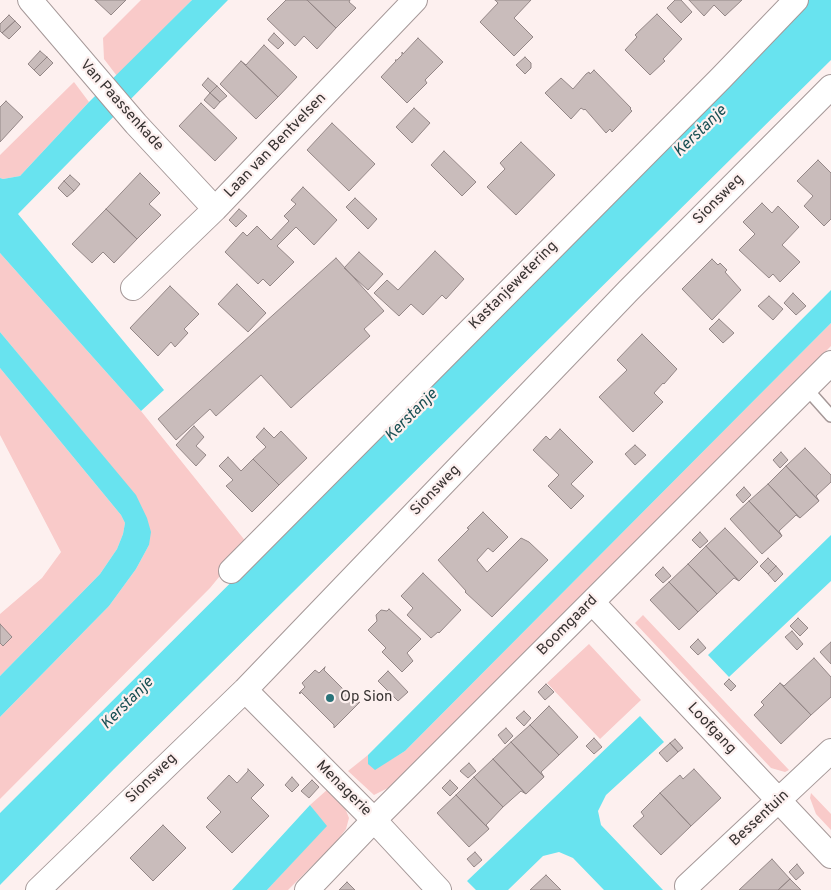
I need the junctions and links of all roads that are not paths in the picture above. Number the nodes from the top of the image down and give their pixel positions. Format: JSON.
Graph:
{"nodes":[{"id":1,"x":30,"y":0,"type":"edge"},
{"id":2,"x":415,"y":0,"type":"edge"},
{"id":3,"x":796,"y":0,"type":"edge"},
{"id":4,"x":831,"y":88,"type":"edge"},
{"id":5,"x":215,"y":209,"type":"junction"},
{"id":6,"x":133,"y":288,"type":"dead end"},
{"id":7,"x":831,"y":363,"type":"edge"},
{"id":8,"x":806,"y":388,"type":"junction"},
{"id":9,"x":831,"y":416,"type":"edge"},
{"id":10,"x":231,"y":571,"type":"dead end"},
{"id":11,"x":592,"y":602,"type":"junction"},
{"id":12,"x":245,"y":690,"type":"junction"},
{"id":13,"x":831,"y":750,"type":"edge"},
{"id":14,"x":778,"y":802,"type":"junction"},
{"id":15,"x":374,"y":820,"type":"junction"},
{"id":16,"x":831,"y":856,"type":"edge"},
{"id":17,"x":687,"y":886,"type":"dead end"},
{"id":18,"x":38,"y":890,"type":"edge"},
{"id":19,"x":306,"y":890,"type":"edge"},
{"id":20,"x":439,"y":890,"type":"edge"}],
"edges":[{"from":1,"to":5,"type":"street","name":"Van Paassenkade"},
{"from":2,"to":5,"type":"street","name":"Laan van Bentvelsen"},
{"from":3,"to":10,"type":"street","name":"Kastanjewetering"},
{"from":4,"to":12,"type":"street","name":"Sionsweg"},
{"from":5,"to":6,"type":"street","name":"Laan van Bentvelsen"},
{"from":7,"to":8,"type":"street","name":"Boomgaard"},
{"from":8,"to":9,"type":"lane"},
{"from":8,"to":11,"type":"street","name":"Boomgaard"},
{"from":11,"to":14,"type":"street","name":"Loofgang"},
{"from":11,"to":15,"type":"street","name":"Boomgaard"},
{"from":12,"to":15,"type":"street","name":"Menagerie"},
{"from":12,"to":18,"type":"street","name":"Sionsweg"},
{"from":13,"to":14,"type":"street","name":"Bessentuin"},
{"from":14,"to":16,"type":"street","name":"Loofgang"},
{"from":14,"to":17,"type":"street","name":"Bessentuin"},
{"from":15,"to":19,"type":"street","name":"Boomgaard"},
{"from":15,"to":20,"type":"street","name":"Menagerie"}]}
